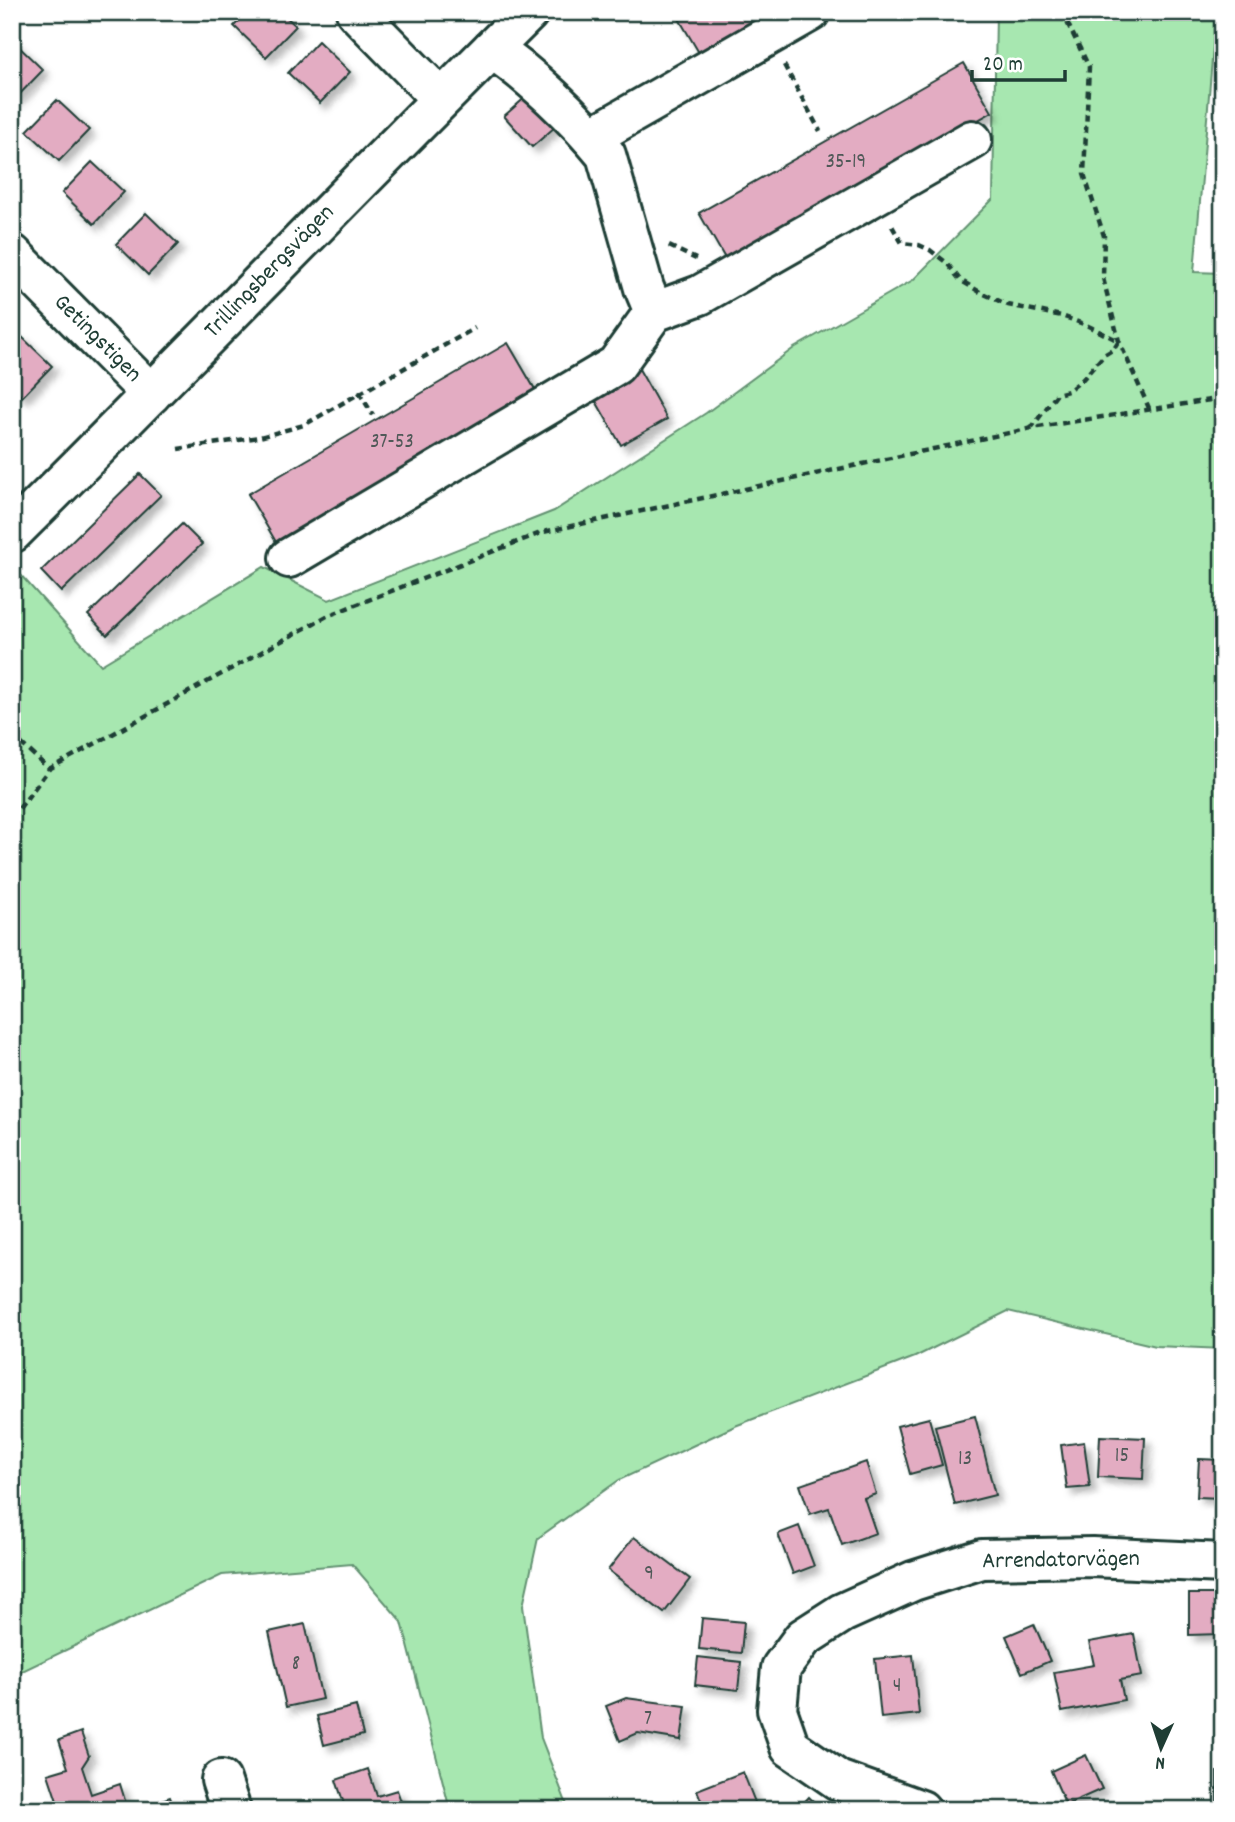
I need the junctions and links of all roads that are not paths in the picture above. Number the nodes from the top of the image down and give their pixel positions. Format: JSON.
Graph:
{"nodes":[{"id":1,"x":356,"y":12,"type":"edge"},
{"id":2,"x":529,"y":12,"type":"edge"},
{"id":3,"x":810,"y":12,"type":"edge"},
{"id":4,"x":492,"y":49,"type":"junction"},
{"id":5,"x":440,"y":98,"type":"junction"},
{"id":6,"x":592,"y":138,"type":"junction"},
{"id":7,"x":972,"y":140,"type":"dead end"},
{"id":8,"x":12,"y":254,"type":"edge"},
{"id":9,"x":654,"y":312,"type":"junction"},
{"id":10,"x":151,"y":394,"type":"junction"},
{"id":11,"x":12,"y":533,"type":"edge"},
{"id":12,"x":289,"y":558,"type":"dead end"},
{"id":13,"x":1223,"y":1563,"type":"edge"},
{"id":14,"x":921,"y":1810,"type":"edge"}],
"edges":[{"from":1,"to":5,"type":"street"},
{"from":2,"to":4,"type":"street","name":"Trillingsbergsvägen"},
{"from":3,"to":6,"type":"street"},
{"from":4,"to":5,"type":"street","name":"Trillingsbergsvägen"},
{"from":4,"to":6,"type":"street"},
{"from":5,"to":10,"type":"street","name":"Trillingsbergsvägen"},
{"from":6,"to":9,"type":"street"},
{"from":7,"to":9,"type":"street"},
{"from":8,"to":10,"type":"street","name":"Getingstigen"},
{"from":9,"to":12,"type":"street"},
{"from":10,"to":11,"type":"street","name":"Trillingsbergsvägen"},
{"from":13,"to":14,"type":"street","name":"Arrendatorvägen"}]}
